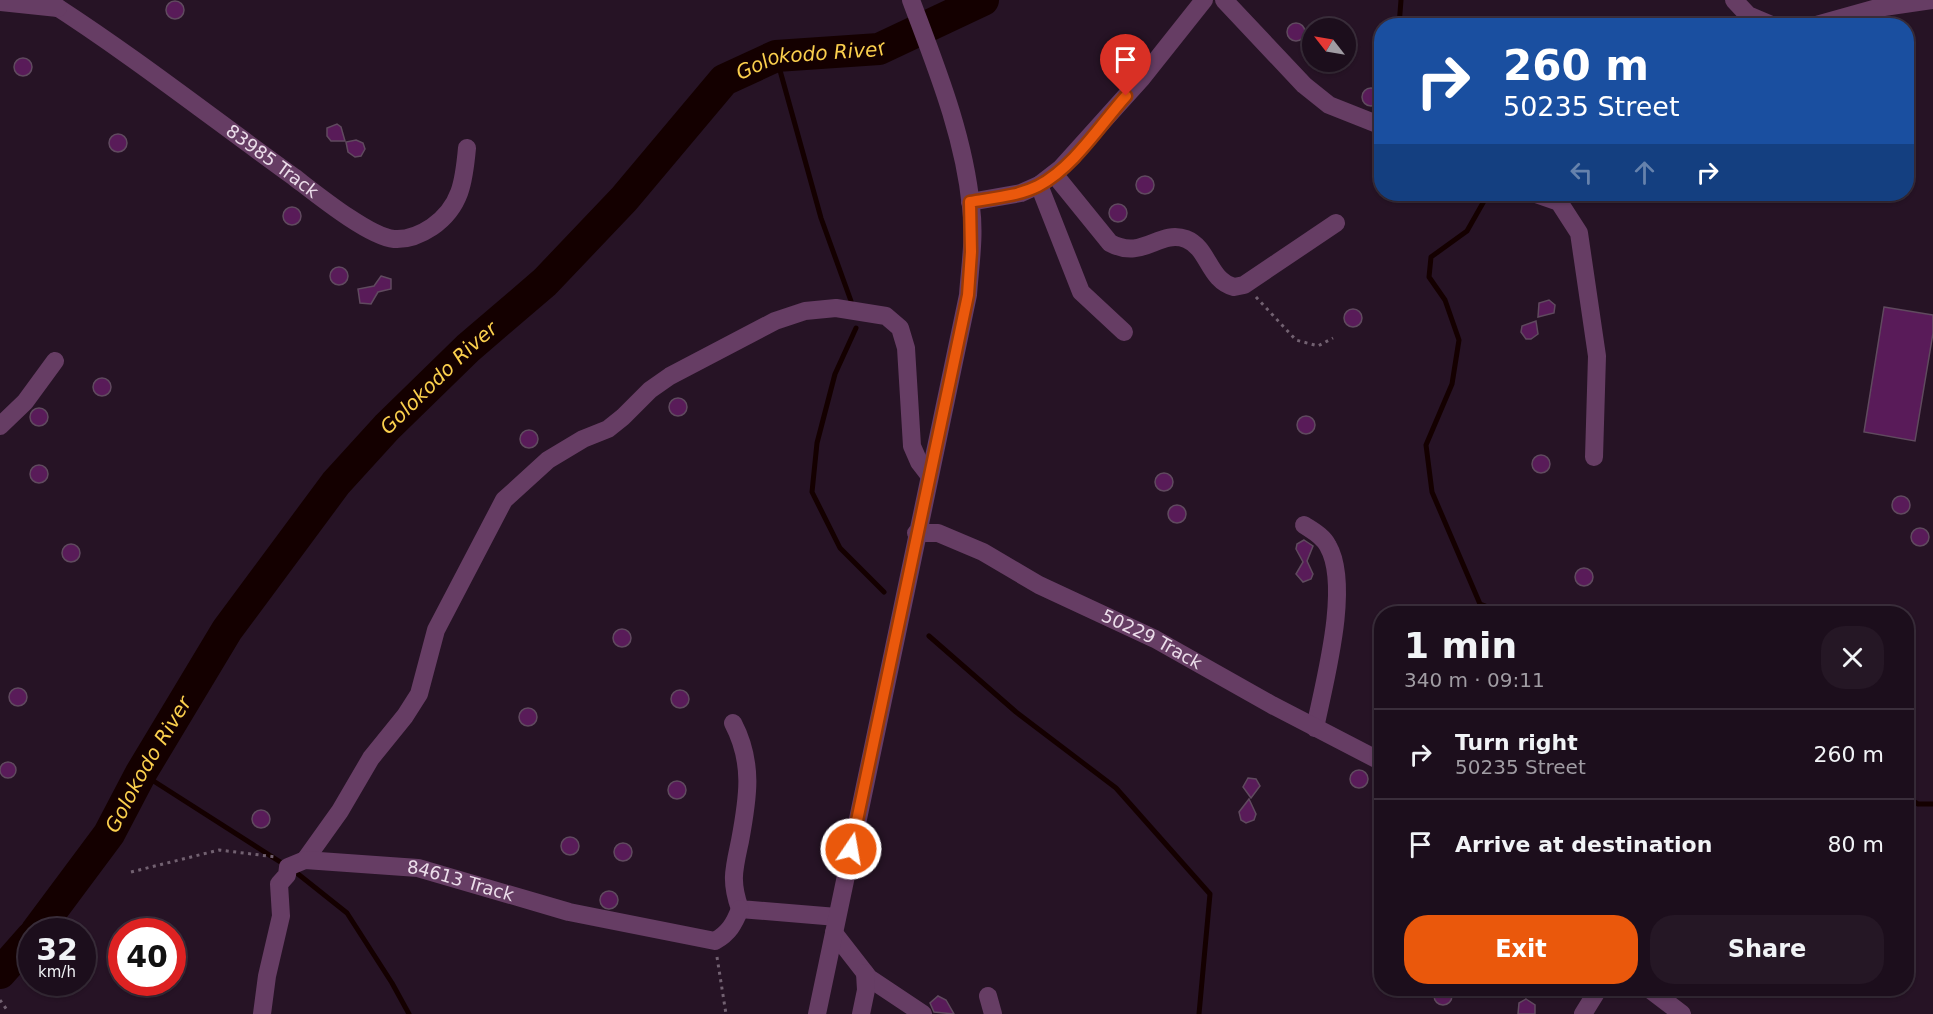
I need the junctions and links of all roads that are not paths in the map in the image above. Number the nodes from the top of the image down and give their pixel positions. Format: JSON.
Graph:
{"nodes":[{"id":1,"x":1204,"y":0,"type":"edge"},
{"id":2,"x":1224,"y":0,"type":"edge"},
{"id":3,"x":1734,"y":0,"type":"edge"},
{"id":4,"x":1932,"y":0,"type":"edge"},
{"id":5,"x":912,"y":1,"type":"edge"},
{"id":6,"x":0,"y":2,"type":"edge"},
{"id":7,"x":53,"y":4,"type":"edge"},
{"id":8,"x":1755,"y":18,"type":"edge"},
{"id":9,"x":1841,"y":18,"type":"edge"},
{"id":10,"x":1374,"y":123,"type":"edge"},
{"id":11,"x":466,"y":148,"type":"dead end"},
{"id":12,"x":1054,"y":174,"type":"junction"},
{"id":13,"x":1039,"y":185,"type":"junction"},
{"id":14,"x":1556,"y":201,"type":"edge"},
{"id":15,"x":970,"y":202,"type":"junction"},
{"id":16,"x":1336,"y":223,"type":"dead end"},
{"id":17,"x":1124,"y":332,"type":"dead end"},
{"id":18,"x":55,"y":361,"type":"dead end"},
{"id":19,"x":0,"y":426,"type":"edge"},
{"id":20,"x":1594,"y":457,"type":"dead end"},
{"id":21,"x":929,"y":474,"type":"junction"},
{"id":22,"x":1304,"y":525,"type":"dead end"},
{"id":23,"x":916,"y":533,"type":"junction"},
{"id":24,"x":733,"y":723,"type":"dead end"},
{"id":25,"x":1315,"y":728,"type":"junction"},
{"id":26,"x":1374,"y":758,"type":"edge"},
{"id":27,"x":305,"y":860,"type":"junction"},
{"id":28,"x":740,"y":909,"type":"junction"},
{"id":29,"x":835,"y":925,"type":"junction"},
{"id":30,"x":865,"y":973,"type":"junction"},
{"id":31,"x":1594,"y":996,"type":"edge"},
{"id":32,"x":1658,"y":996,"type":"edge"},
{"id":33,"x":262,"y":1014,"type":"edge"},
{"id":34,"x":817,"y":1014,"type":"edge"},
{"id":35,"x":861,"y":1014,"type":"edge"},
{"id":36,"x":923,"y":1014,"type":"edge"},
{"id":37,"x":1583,"y":1014,"type":"edge"},
{"id":38,"x":1682,"y":1014,"type":"edge"}],
"edges":[{"from":1,"to":12,"type":"street"},
{"from":2,"to":10,"type":"street"},
{"from":3,"to":8,"type":"street"},
{"from":4,"to":9,"type":"street"},
{"from":5,"to":15,"type":"street"},
{"from":6,"to":7,"type":"street"},
{"from":7,"to":11,"type":"street","name":"83985 Track"},
{"from":12,"to":13,"type":"street"},
{"from":12,"to":16,"type":"street"},
{"from":13,"to":15,"type":"street"},
{"from":13,"to":17,"type":"street"},
{"from":14,"to":20,"type":"street"},
{"from":15,"to":21,"type":"street"},
{"from":18,"to":19,"type":"street"},
{"from":21,"to":23,"type":"street"},
{"from":21,"to":27,"type":"street"},
{"from":22,"to":25,"type":"street"},
{"from":23,"to":25,"type":"street","name":"50229 Track"},
{"from":23,"to":29,"type":"street"},
{"from":24,"to":28,"type":"street"},
{"from":25,"to":26,"type":"street","name":"50229 Track"},
{"from":27,"to":28,"type":"street","name":"84613 Track"},
{"from":27,"to":33,"type":"street"},
{"from":28,"to":29,"type":"street"},
{"from":29,"to":30,"type":"street"},
{"from":29,"to":34,"type":"street"},
{"from":30,"to":35,"type":"street"},
{"from":30,"to":36,"type":"street"},
{"from":31,"to":37,"type":"street"},
{"from":32,"to":38,"type":"street"}]}
